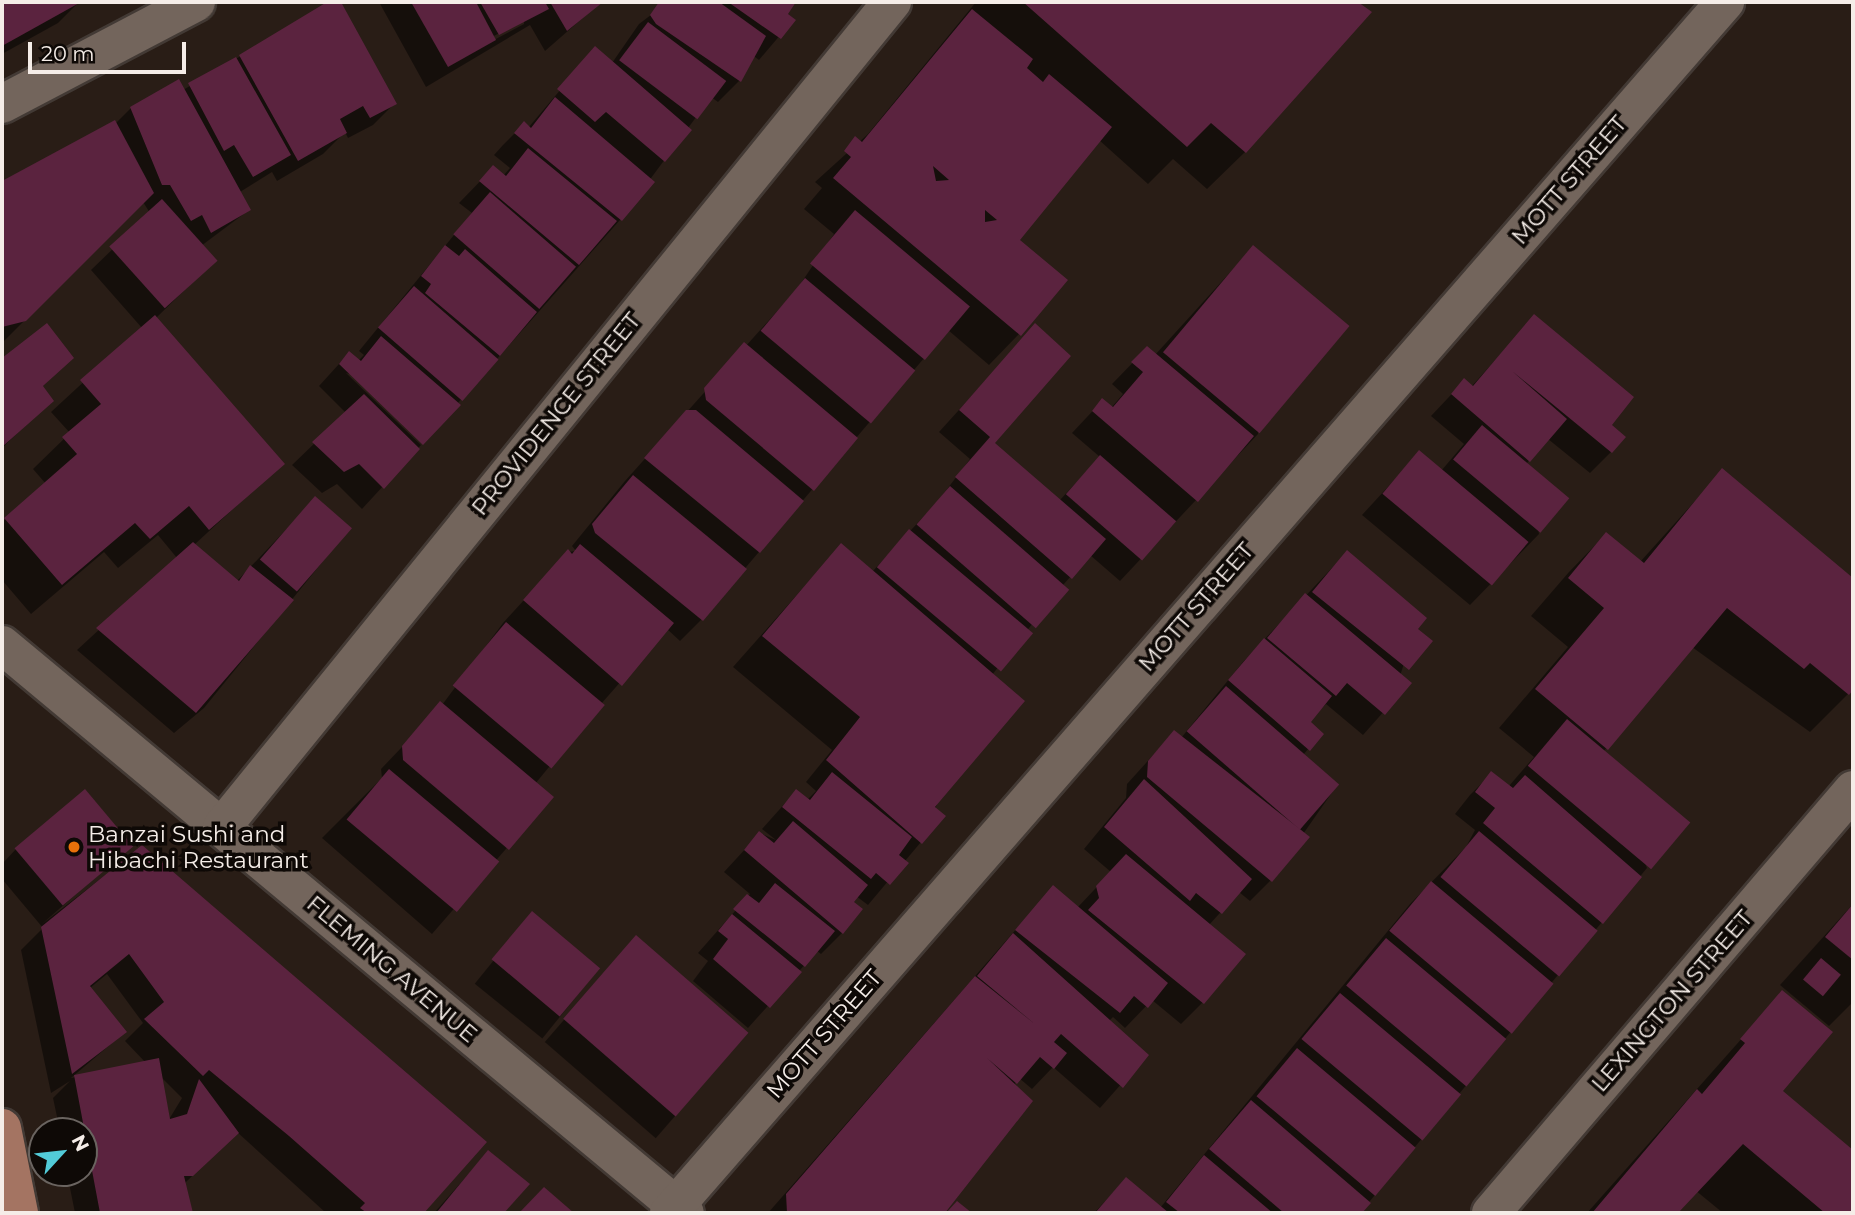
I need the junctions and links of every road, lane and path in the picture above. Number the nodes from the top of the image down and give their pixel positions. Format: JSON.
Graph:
{"nodes":[{"id":1,"x":196,"y":2,"type":"edge"},
{"id":2,"x":892,"y":2,"type":"edge"},
{"id":3,"x":1724,"y":2,"type":"edge"},
{"id":4,"x":2,"y":104,"type":"edge"},
{"id":5,"x":2,"y":645,"type":"edge"},
{"id":6,"x":1853,"y":790,"type":"edge"},
{"id":7,"x":222,"y":827,"type":"junction"},
{"id":8,"x":2,"y":1128,"type":"edge"},
{"id":9,"x":676,"y":1210,"type":"edge"},
{"id":10,"x":19,"y":1213,"type":"edge"},
{"id":11,"x":1491,"y":1213,"type":"edge"}],
"edges":[{"from":1,"to":4,"type":"street"},
{"from":2,"to":7,"type":"street","name":"PROVIDENCE STREET"},
{"from":3,"to":9,"type":"street","name":"MOTT STREET"},
{"from":5,"to":7,"type":"street","name":"FLEMING AVENUE"},
{"from":6,"to":11,"type":"street","name":"LEXINGTON STREET"},
{"from":7,"to":9,"type":"street","name":"FLEMING AVENUE"},
{"from":8,"to":10,"type":"main road"}]}
